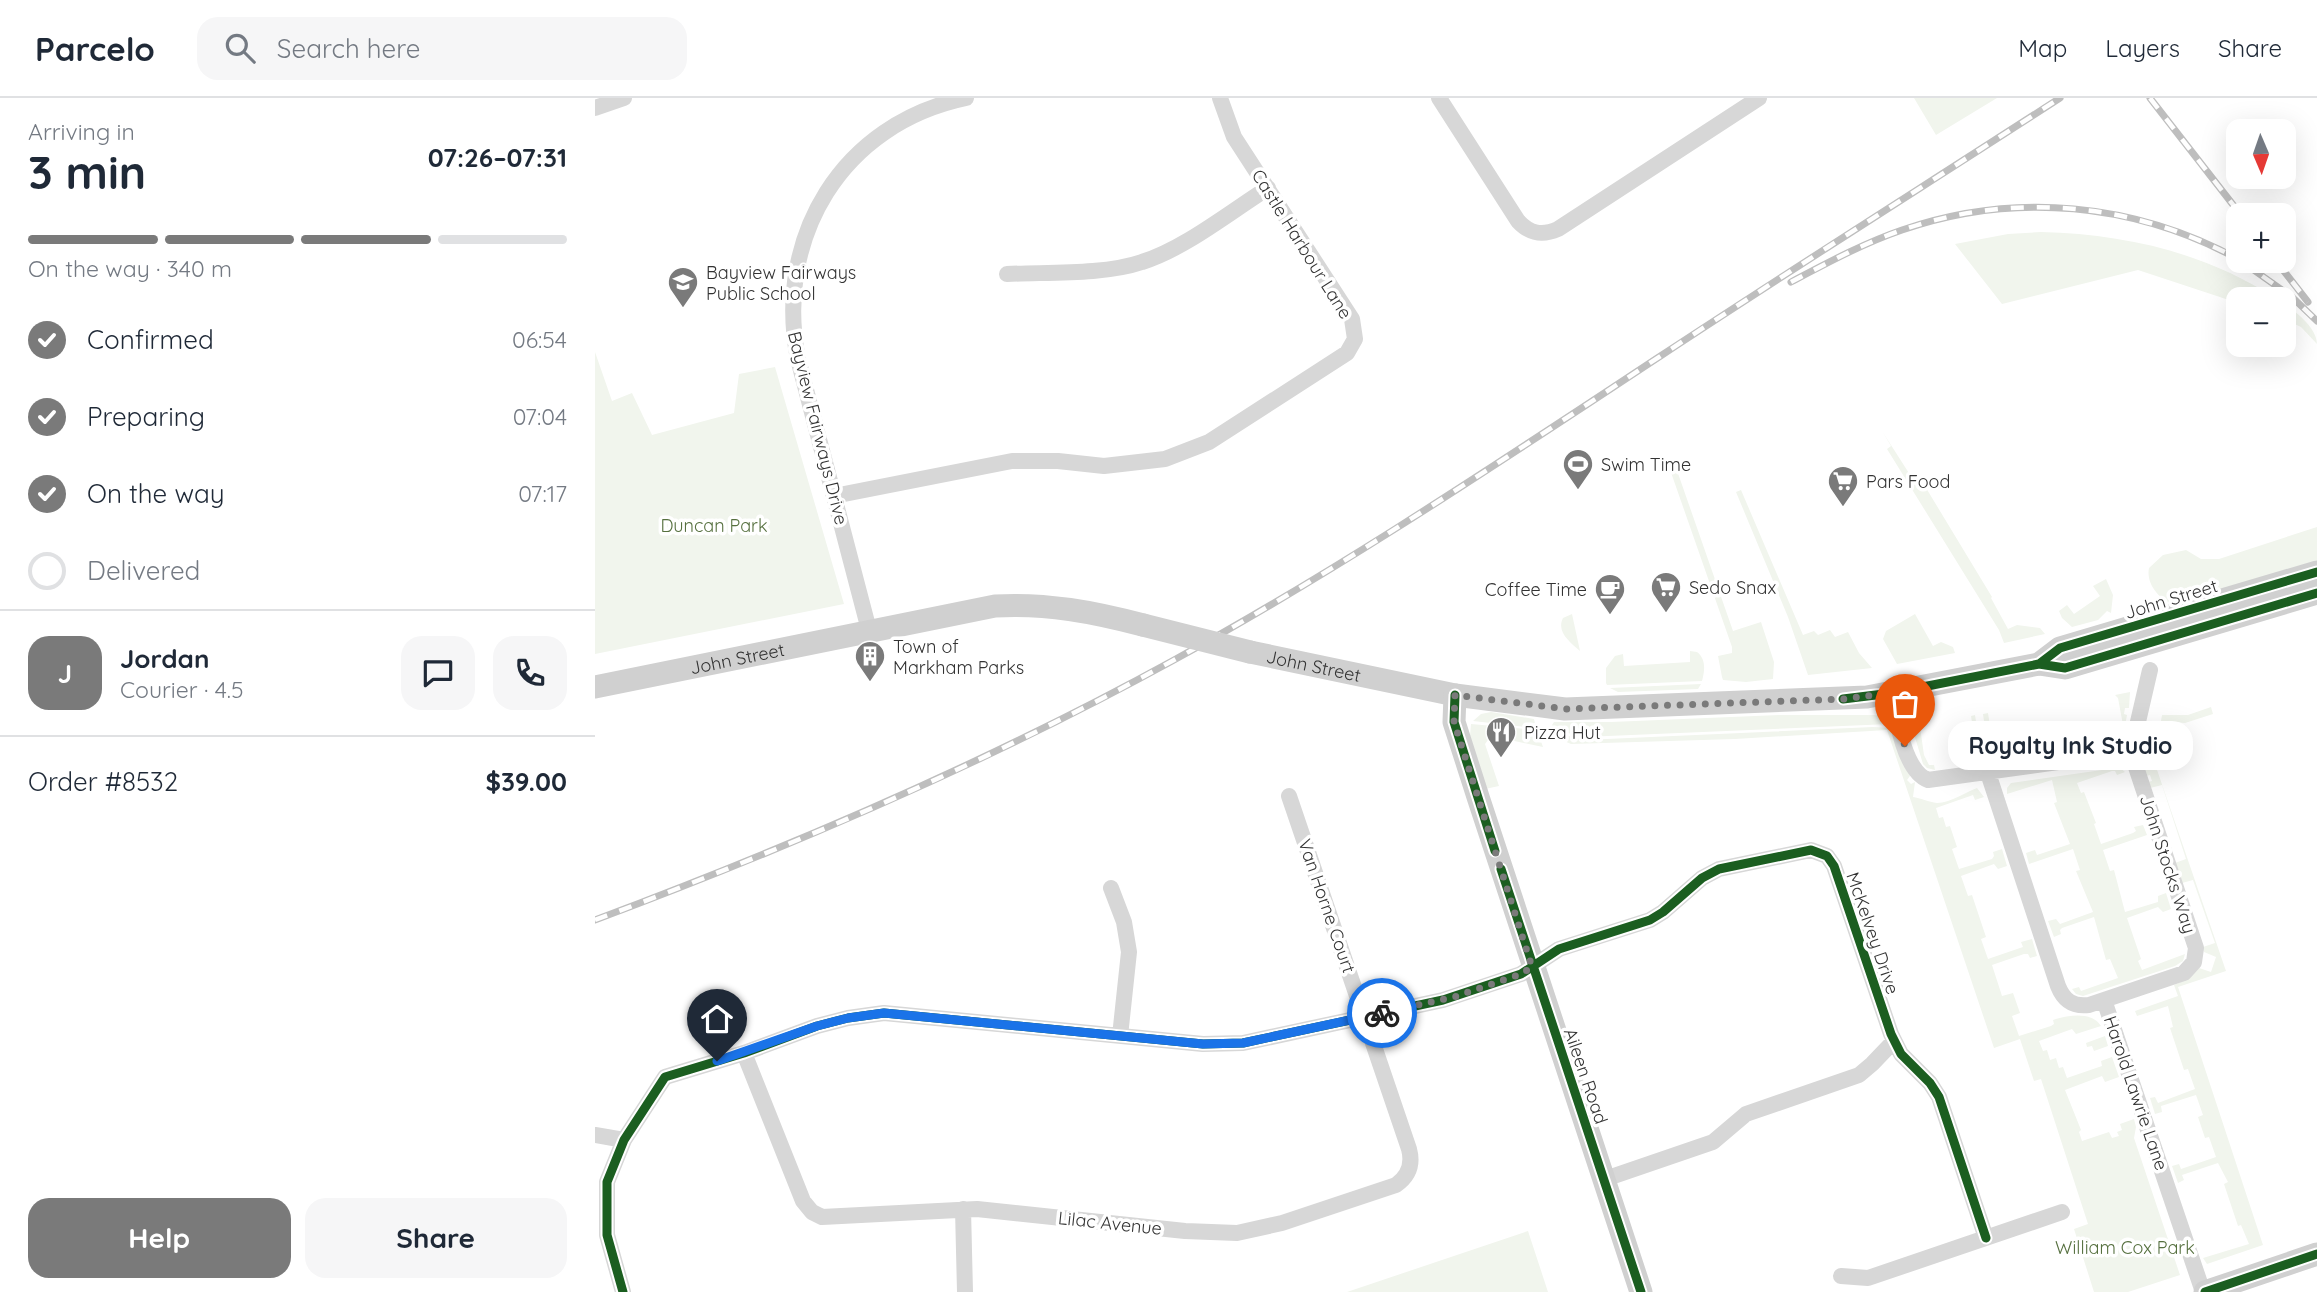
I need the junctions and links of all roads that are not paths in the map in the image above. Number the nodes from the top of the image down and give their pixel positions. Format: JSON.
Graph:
{"nodes":[{"id":1,"x":624,"y":98,"type":"edge"},
{"id":2,"x":966,"y":98,"type":"edge"},
{"id":3,"x":1220,"y":98,"type":"edge"},
{"id":4,"x":1439,"y":98,"type":"edge"},
{"id":5,"x":1759,"y":98,"type":"edge"},
{"id":6,"x":595,"y":108,"type":"edge"},
{"id":7,"x":1268,"y":188,"type":"junction"},
{"id":8,"x":1007,"y":274,"type":"dead end"},
{"id":9,"x":834,"y":496,"type":"junction"},
{"id":10,"x":2317,"y":572,"type":"edge"},
{"id":11,"x":2317,"y":593,"type":"edge"},
{"id":12,"x":869,"y":630,"type":"junction"},
{"id":13,"x":2039,"y":664,"type":"junction"},
{"id":14,"x":2150,"y":670,"type":"dead end"},
{"id":15,"x":595,"y":687,"type":"edge"},
{"id":16,"x":1892,"y":693,"type":"junction"},
{"id":17,"x":1455,"y":695,"type":"junction"},
{"id":18,"x":2131,"y":752,"type":"junction"},
{"id":19,"x":1988,"y":773,"type":"junction"},
{"id":20,"x":1289,"y":796,"type":"dead end"},
{"id":21,"x":1111,"y":888,"type":"dead end"},
{"id":22,"x":1532,"y":967,"type":"junction"},
{"id":23,"x":2104,"y":1000,"type":"junction"},
{"id":24,"x":1364,"y":1017,"type":"junction"},
{"id":25,"x":1120,"y":1036,"type":"junction"},
{"id":26,"x":1894,"y":1041,"type":"junction"},
{"id":27,"x":744,"y":1053,"type":"junction"},
{"id":28,"x":595,"y":1135,"type":"edge"},
{"id":29,"x":624,"y":1140,"type":"junction"},
{"id":30,"x":1605,"y":1179,"type":"junction"},
{"id":31,"x":963,"y":1209,"type":"junction"},
{"id":32,"x":2062,"y":1212,"type":"dead end"},
{"id":33,"x":1986,"y":1238,"type":"junction"},
{"id":34,"x":2317,"y":1254,"type":"edge"},
{"id":35,"x":1842,"y":1276,"type":"dead end"},
{"id":36,"x":623,"y":1292,"type":"edge"},
{"id":37,"x":965,"y":1292,"type":"edge"},
{"id":38,"x":1641,"y":1292,"type":"edge"},
{"id":39,"x":2204,"y":1292,"type":"edge"}],
"edges":[{"from":1,"to":6,"type":"street"},
{"from":2,"to":9,"type":"street","name":"Bayview Fairways Drive"},
{"from":3,"to":7,"type":"street","name":"Castle Harbour Lane"},
{"from":4,"to":5,"type":"street"},
{"from":7,"to":8,"type":"street"},
{"from":7,"to":9,"type":"street","name":"Castle Harbour Lane"},
{"from":9,"to":12,"type":"street","name":"Bayview Fairways Drive"},
{"from":10,"to":13,"type":"main road","name":"John Street"},
{"from":11,"to":13,"type":"main road","name":"John Street"},
{"from":12,"to":15,"type":"main road","name":"John Street"},
{"from":12,"to":17,"type":"main road","name":"John Street","bridge":true},
{"from":13,"to":16,"type":"main road","name":"John Street"},
{"from":14,"to":18,"type":"street"},
{"from":16,"to":17,"type":"main road","name":"John Street"},
{"from":16,"to":19,"type":"street"},
{"from":17,"to":22,"type":"main road","name":"Aileen Road"},
{"from":18,"to":19,"type":"street"},
{"from":18,"to":23,"type":"street","name":"John Stocks Way"},
{"from":19,"to":23,"type":"street","name":"Harold Lawrie Lane"},
{"from":20,"to":24,"type":"street","name":"Van Horne Court"},
{"from":21,"to":25,"type":"street"},
{"from":22,"to":24,"type":"street"},
{"from":22,"to":26,"type":"street","name":"McKelvey Drive"},
{"from":22,"to":30,"type":"main road","name":"Aileen Road"},
{"from":23,"to":39,"type":"street","name":"Harold Lawrie Lane"},
{"from":24,"to":25,"type":"street"},
{"from":24,"to":31,"type":"street","name":"Lilac Avenue"},
{"from":25,"to":27,"type":"street"},
{"from":26,"to":30,"type":"street"},
{"from":26,"to":33,"type":"street","name":"McKelvey Drive"},
{"from":27,"to":29,"type":"street"},
{"from":27,"to":31,"type":"street","name":"Lilac Avenue"},
{"from":28,"to":29,"type":"street"},
{"from":29,"to":36,"type":"street"},
{"from":30,"to":38,"type":"main road","name":"Aileen Road"},
{"from":31,"to":37,"type":"street"},
{"from":32,"to":33,"type":"street"},
{"from":33,"to":35,"type":"street"},
{"from":34,"to":39,"type":"main road"}]}
